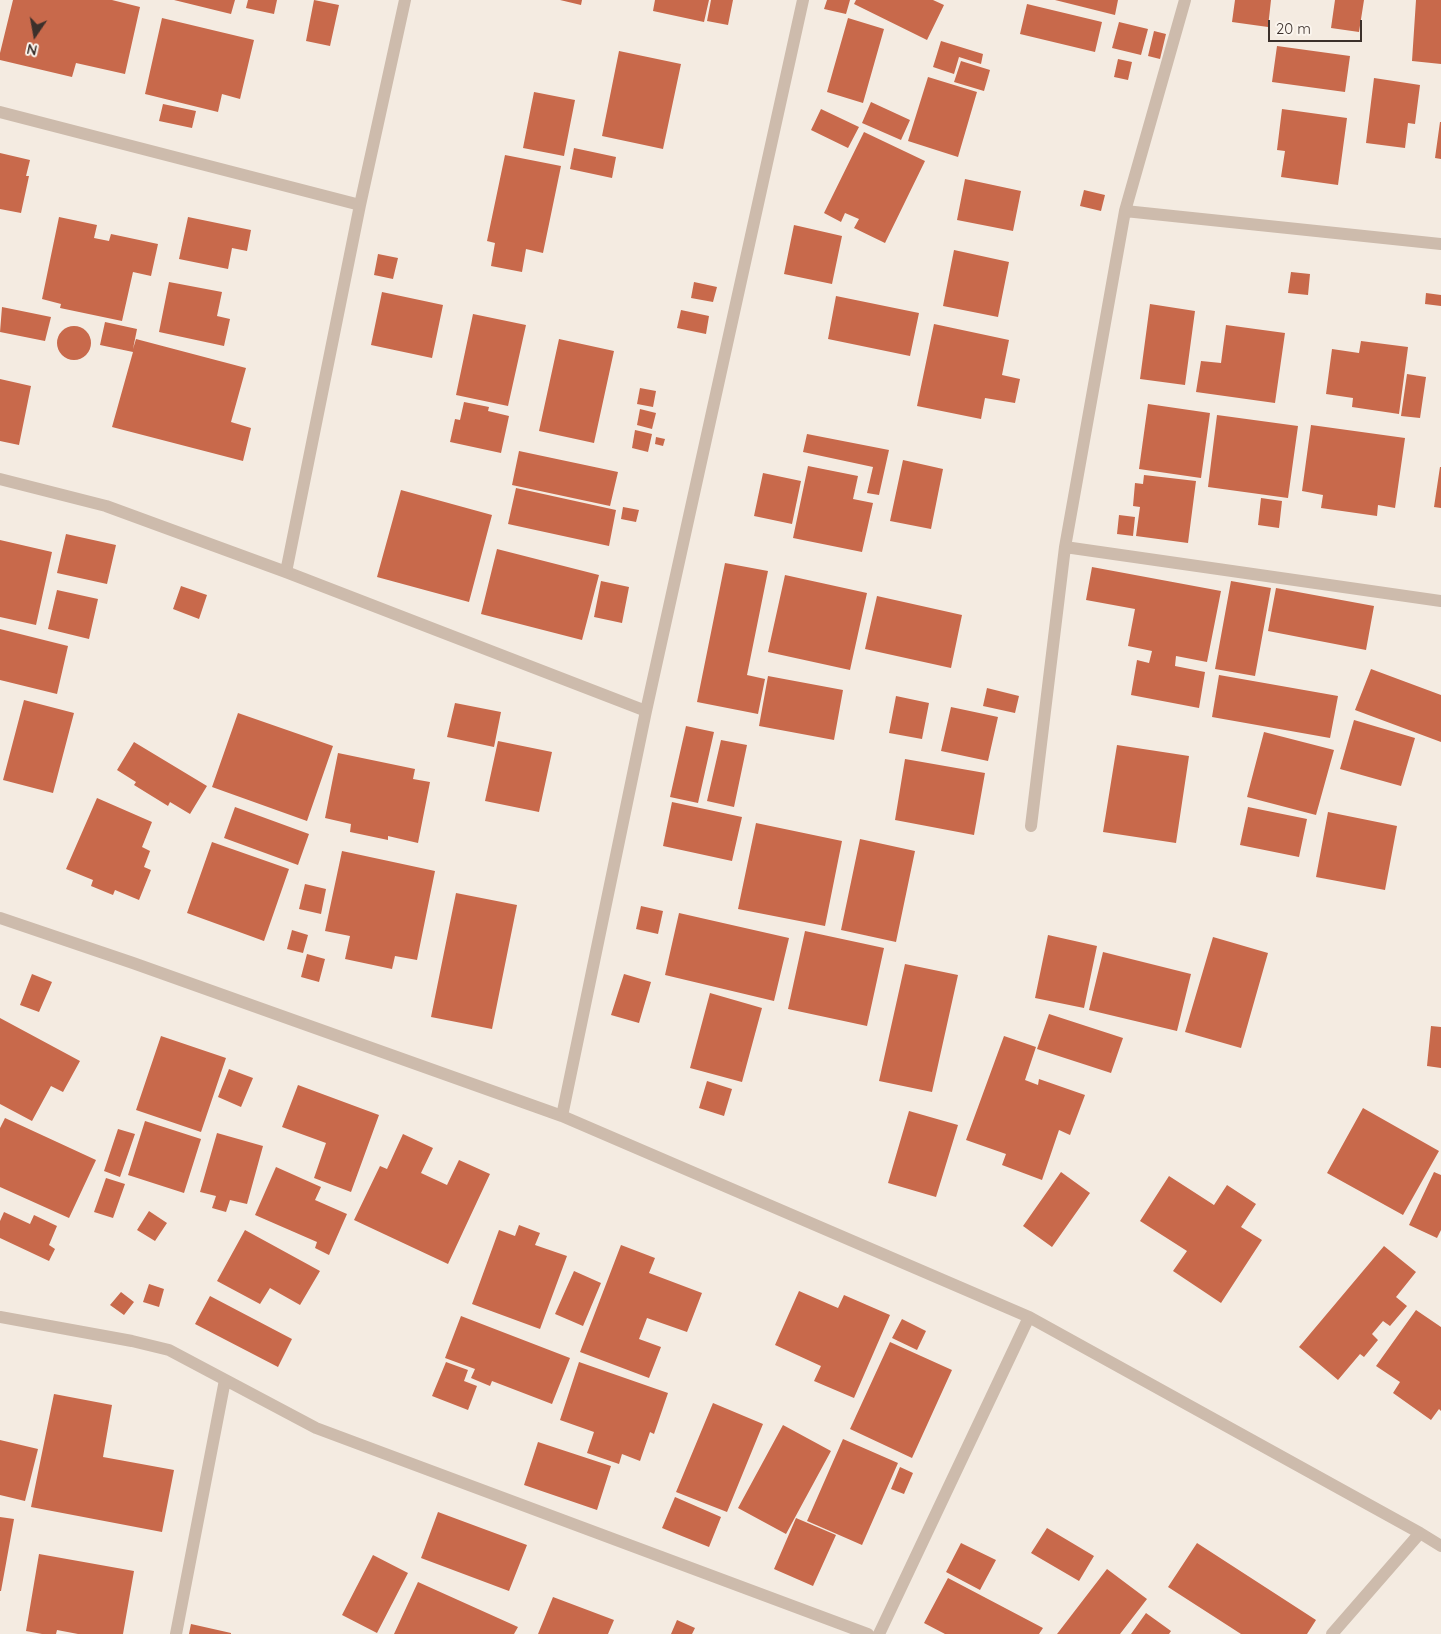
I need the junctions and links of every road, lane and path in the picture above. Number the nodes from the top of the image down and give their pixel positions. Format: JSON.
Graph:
{"nodes":[{"id":1,"x":405,"y":0,"type":"edge"},
{"id":2,"x":803,"y":0,"type":"edge"},
{"id":3,"x":1185,"y":0,"type":"edge"},
{"id":4,"x":0,"y":112,"type":"edge"},
{"id":5,"x":360,"y":205,"type":"junction"},
{"id":6,"x":1125,"y":211,"type":"junction"},
{"id":7,"x":1441,"y":244,"type":"edge"},
{"id":8,"x":0,"y":479,"type":"edge"},
{"id":9,"x":1065,"y":547,"type":"junction"},
{"id":10,"x":286,"y":572,"type":"junction"},
{"id":11,"x":1441,"y":601,"type":"edge"},
{"id":12,"x":646,"y":711,"type":"junction"},
{"id":13,"x":1031,"y":826,"type":"dead end"},
{"id":14,"x":0,"y":918,"type":"edge"},
{"id":15,"x":562,"y":1116,"type":"junction"},
{"id":16,"x":0,"y":1317,"type":"edge"},
{"id":17,"x":1029,"y":1317,"type":"junction"},
{"id":18,"x":225,"y":1380,"type":"junction"},
{"id":19,"x":1420,"y":1533,"type":"junction"},
{"id":20,"x":1441,"y":1546,"type":"edge"},
{"id":21,"x":176,"y":1634,"type":"edge"},
{"id":22,"x":868,"y":1634,"type":"edge"},
{"id":23,"x":879,"y":1634,"type":"edge"},
{"id":24,"x":1332,"y":1634,"type":"edge"}],
"edges":[{"from":1,"to":5,"type":"street"},
{"from":2,"to":12,"type":"street"},
{"from":3,"to":6,"type":"street"},
{"from":4,"to":5,"type":"street"},
{"from":5,"to":10,"type":"street"},
{"from":6,"to":7,"type":"street"},
{"from":6,"to":9,"type":"street"},
{"from":8,"to":10,"type":"street"},
{"from":9,"to":11,"type":"street"},
{"from":9,"to":13,"type":"street"},
{"from":10,"to":12,"type":"street"},
{"from":12,"to":15,"type":"street"},
{"from":14,"to":15,"type":"street"},
{"from":15,"to":17,"type":"street"},
{"from":16,"to":18,"type":"street"},
{"from":17,"to":19,"type":"street"},
{"from":17,"to":23,"type":"street"},
{"from":18,"to":21,"type":"street"},
{"from":18,"to":22,"type":"street"},
{"from":19,"to":20,"type":"street"},
{"from":19,"to":24,"type":"street"}]}
